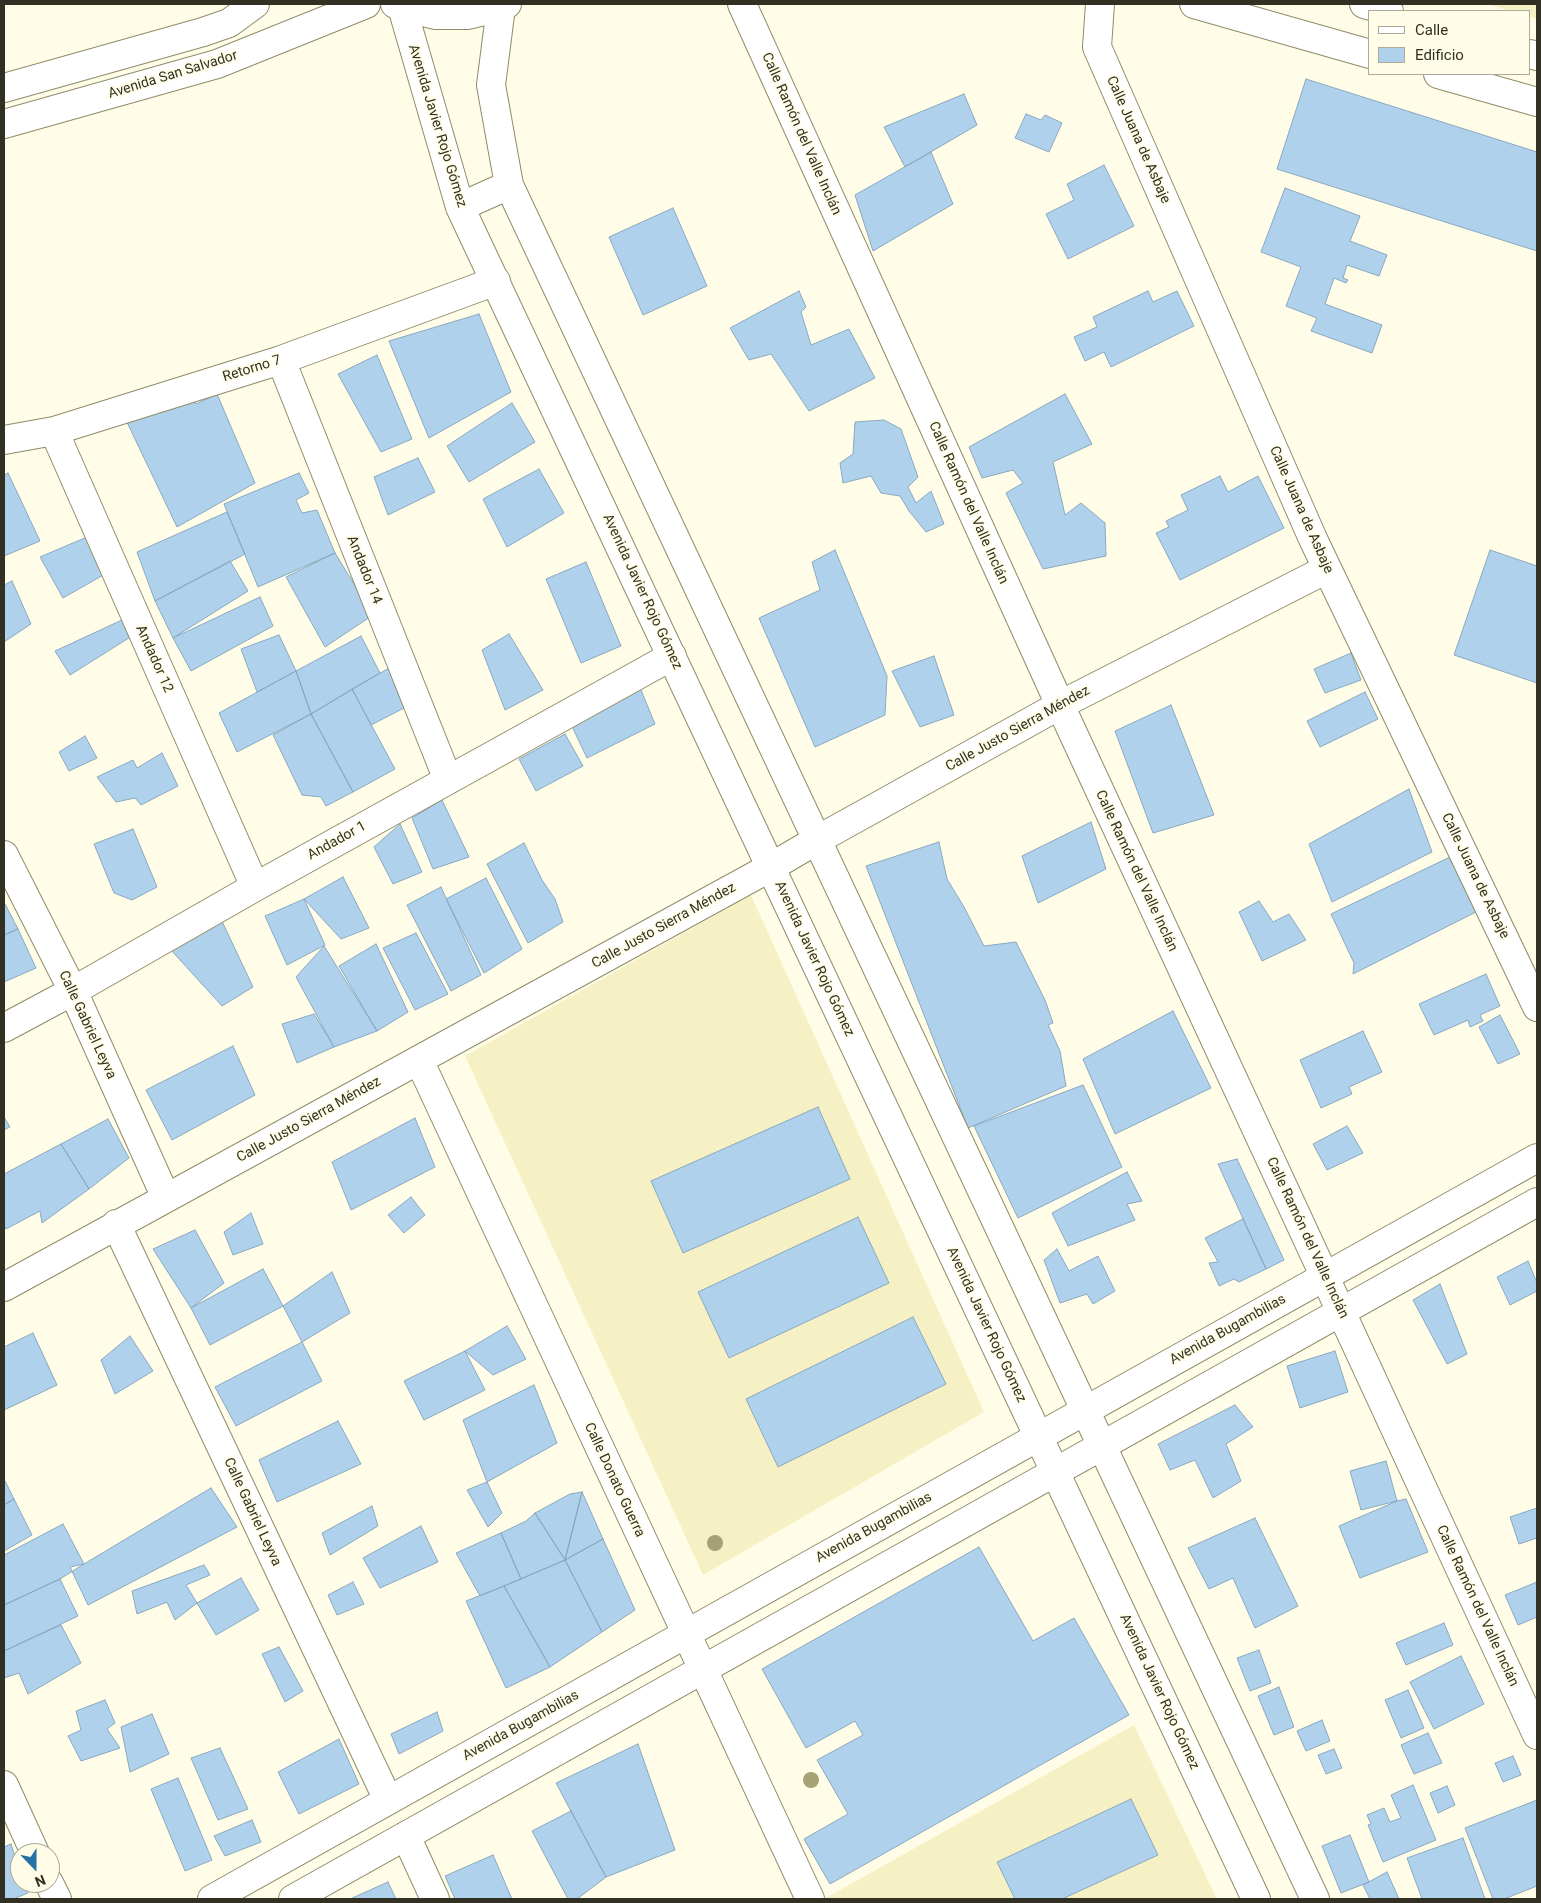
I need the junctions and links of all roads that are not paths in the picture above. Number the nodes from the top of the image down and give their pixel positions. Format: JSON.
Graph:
{"nodes":[{"id":1,"x":256,"y":4,"type":"edge"},
{"id":2,"x":366,"y":4,"type":"edge"},
{"id":3,"x":742,"y":4,"type":"edge"},
{"id":4,"x":1100,"y":4,"type":"edge"},
{"id":5,"x":1194,"y":4,"type":"edge"},
{"id":6,"x":1364,"y":4,"type":"edge"},
{"id":7,"x":503,"y":5,"type":"edge"},
{"id":8,"x":398,"y":6,"type":"edge"},
{"id":9,"x":1385,"y":10,"type":"edge"},
{"id":10,"x":1368,"y":53,"type":"edge"},
{"id":11,"x":1442,"y":75,"type":"edge"},
{"id":12,"x":4,"y":88,"type":"edge"},
{"id":13,"x":1537,"y":102,"type":"edge"},
{"id":14,"x":4,"y":124,"type":"edge"},
{"id":15,"x":509,"y":185,"type":"junction"},
{"id":16,"x":460,"y":207,"type":"junction"},
{"id":17,"x":496,"y":281,"type":"junction"},
{"id":18,"x":281,"y":360,"type":"junction"},
{"id":19,"x":54,"y":431,"type":"junction"},
{"id":20,"x":4,"y":440,"type":"edge"},
{"id":21,"x":1327,"y":569,"type":"junction"},
{"id":22,"x":672,"y":656,"type":"junction"},
{"id":23,"x":1060,"y":705,"type":"junction"},
{"id":24,"x":448,"y":780,"type":"junction"},
{"id":25,"x":817,"y":840,"type":"junction"},
{"id":26,"x":4,"y":855,"type":"edge"},
{"id":27,"x":771,"y":867,"type":"junction"},
{"id":28,"x":255,"y":887,"type":"junction"},
{"id":29,"x":73,"y":992,"type":"junction"},
{"id":30,"x":1537,"y":1007,"type":"edge"},
{"id":31,"x":4,"y":1028,"type":"edge"},
{"id":32,"x":419,"y":1060,"type":"junction"},
{"id":33,"x":1537,"y":1158,"type":"edge"},
{"id":34,"x":166,"y":1198,"type":"junction"},
{"id":35,"x":1537,"y":1202,"type":"edge"},
{"id":36,"x":116,"y":1224,"type":"junction"},
{"id":37,"x":1324,"y":1276,"type":"junction"},
{"id":38,"x":4,"y":1287,"type":"edge"},
{"id":39,"x":1341,"y":1312,"type":"junction"},
{"id":40,"x":1085,"y":1410,"type":"junction"},
{"id":41,"x":1038,"y":1436,"type":"junction"},
{"id":42,"x":1101,"y":1445,"type":"junction"},
{"id":43,"x":1055,"y":1472,"type":"junction"},
{"id":44,"x":686,"y":1634,"type":"junction"},
{"id":45,"x":704,"y":1669,"type":"junction"},
{"id":46,"x":1537,"y":1735,"type":"edge"},
{"id":47,"x":4,"y":1785,"type":"edge"},
{"id":48,"x":388,"y":1800,"type":"junction"},
{"id":49,"x":406,"y":1836,"type":"junction"},
{"id":50,"x":30,"y":1843,"type":"edge"},
{"id":51,"x":212,"y":1899,"type":"edge"},
{"id":52,"x":293,"y":1899,"type":"edge"},
{"id":53,"x":435,"y":1899,"type":"edge"},
{"id":54,"x":810,"y":1899,"type":"edge"},
{"id":55,"x":1256,"y":1899,"type":"edge"},
{"id":56,"x":1315,"y":1899,"type":"edge"}],
"edges":[{"from":1,"to":12,"type":"street"},
{"from":2,"to":14,"type":"street","name":"Avenida San Salvador"},
{"from":3,"to":23,"type":"street","name":"Calle Ramón del Valle Inclán"},
{"from":4,"to":21,"type":"street","name":"Calle Juana de Asbaje"},
{"from":5,"to":10,"type":"street"},
{"from":6,"to":9,"type":"street"},
{"from":7,"to":8,"type":"street"},
{"from":7,"to":15,"type":"street"},
{"from":8,"to":16,"type":"street","name":"Avenida Javier Rojo Gómez"},
{"from":11,"to":13,"type":"street"},
{"from":15,"to":16,"type":"street"},
{"from":15,"to":25,"type":"street"},
{"from":16,"to":17,"type":"street","name":"Avenida Javier Rojo Gómez"},
{"from":17,"to":18,"type":"street","name":"Retorno 7"},
{"from":17,"to":22,"type":"street","name":"Avenida Javier Rojo Gómez"},
{"from":18,"to":19,"type":"street","name":"Retorno 7"},
{"from":18,"to":24,"type":"street","name":"Andador 14"},
{"from":19,"to":20,"type":"street","name":"Retorno 7"},
{"from":19,"to":28,"type":"street","name":"Andador 12"},
{"from":21,"to":23,"type":"street","name":"Calle Justo Sierra Méndez"},
{"from":21,"to":30,"type":"street","name":"Calle Juana de Asbaje"},
{"from":22,"to":24,"type":"street","name":"Andador 1"},
{"from":22,"to":27,"type":"street","name":"Avenida Javier Rojo Gómez"},
{"from":23,"to":25,"type":"street","name":"Calle Justo Sierra Méndez"},
{"from":23,"to":37,"type":"street","name":"Calle Ramón del Valle Inclán"},
{"from":24,"to":28,"type":"street","name":"Andador 1"},
{"from":25,"to":27,"type":"street","name":"Calle Justo Sierra Méndez"},
{"from":25,"to":40,"type":"street"},
{"from":26,"to":29,"type":"street","name":"Calle Gabriel Leyva"},
{"from":27,"to":32,"type":"street","name":"Calle Justo Sierra Méndez"},
{"from":27,"to":41,"type":"street","name":"Avenida Javier Rojo Gómez"},
{"from":28,"to":29,"type":"street","name":"Andador 1"},
{"from":29,"to":31,"type":"street","name":"Andador 1"},
{"from":29,"to":34,"type":"street","name":"Calle Gabriel Leyva"},
{"from":32,"to":34,"type":"street","name":"Calle Justo Sierra Méndez"},
{"from":32,"to":44,"type":"street","name":"Calle Donato Guerra"},
{"from":33,"to":37,"type":"street","name":"Avenida Bugambilias"},
{"from":34,"to":36,"type":"street","name":"Calle Justo Sierra Méndez"},
{"from":35,"to":39,"type":"street"},
{"from":36,"to":38,"type":"street","name":"Calle Justo Sierra Méndez"},
{"from":36,"to":48,"type":"street","name":"Calle Gabriel Leyva"},
{"from":37,"to":39,"type":"street","name":"Calle Ramón del Valle Inclán"},
{"from":37,"to":40,"type":"street","name":"Avenida Bugambilias"},
{"from":39,"to":42,"type":"street"},
{"from":39,"to":46,"type":"street","name":"Calle Ramón del Valle Inclán"},
{"from":40,"to":41,"type":"street","name":"Avenida Bugambilias"},
{"from":40,"to":42,"type":"street"},
{"from":41,"to":43,"type":"street","name":"Avenida Javier Rojo Gómez"},
{"from":41,"to":44,"type":"street","name":"Avenida Bugambilias"},
{"from":42,"to":43,"type":"street"},
{"from":42,"to":56,"type":"street"},
{"from":43,"to":45,"type":"street"},
{"from":43,"to":55,"type":"street","name":"Avenida Javier Rojo Gómez"},
{"from":44,"to":45,"type":"street","name":"Calle Donato Guerra"},
{"from":44,"to":48,"type":"street","name":"Avenida Bugambilias"},
{"from":45,"to":49,"type":"street"},
{"from":45,"to":54,"type":"street","name":"Calle Donato Guerra"},
{"from":47,"to":50,"type":"street"},
{"from":48,"to":51,"type":"street","name":"Avenida Bugambilias"},
{"from":49,"to":52,"type":"street"},
{"from":49,"to":53,"type":"street"}]}
